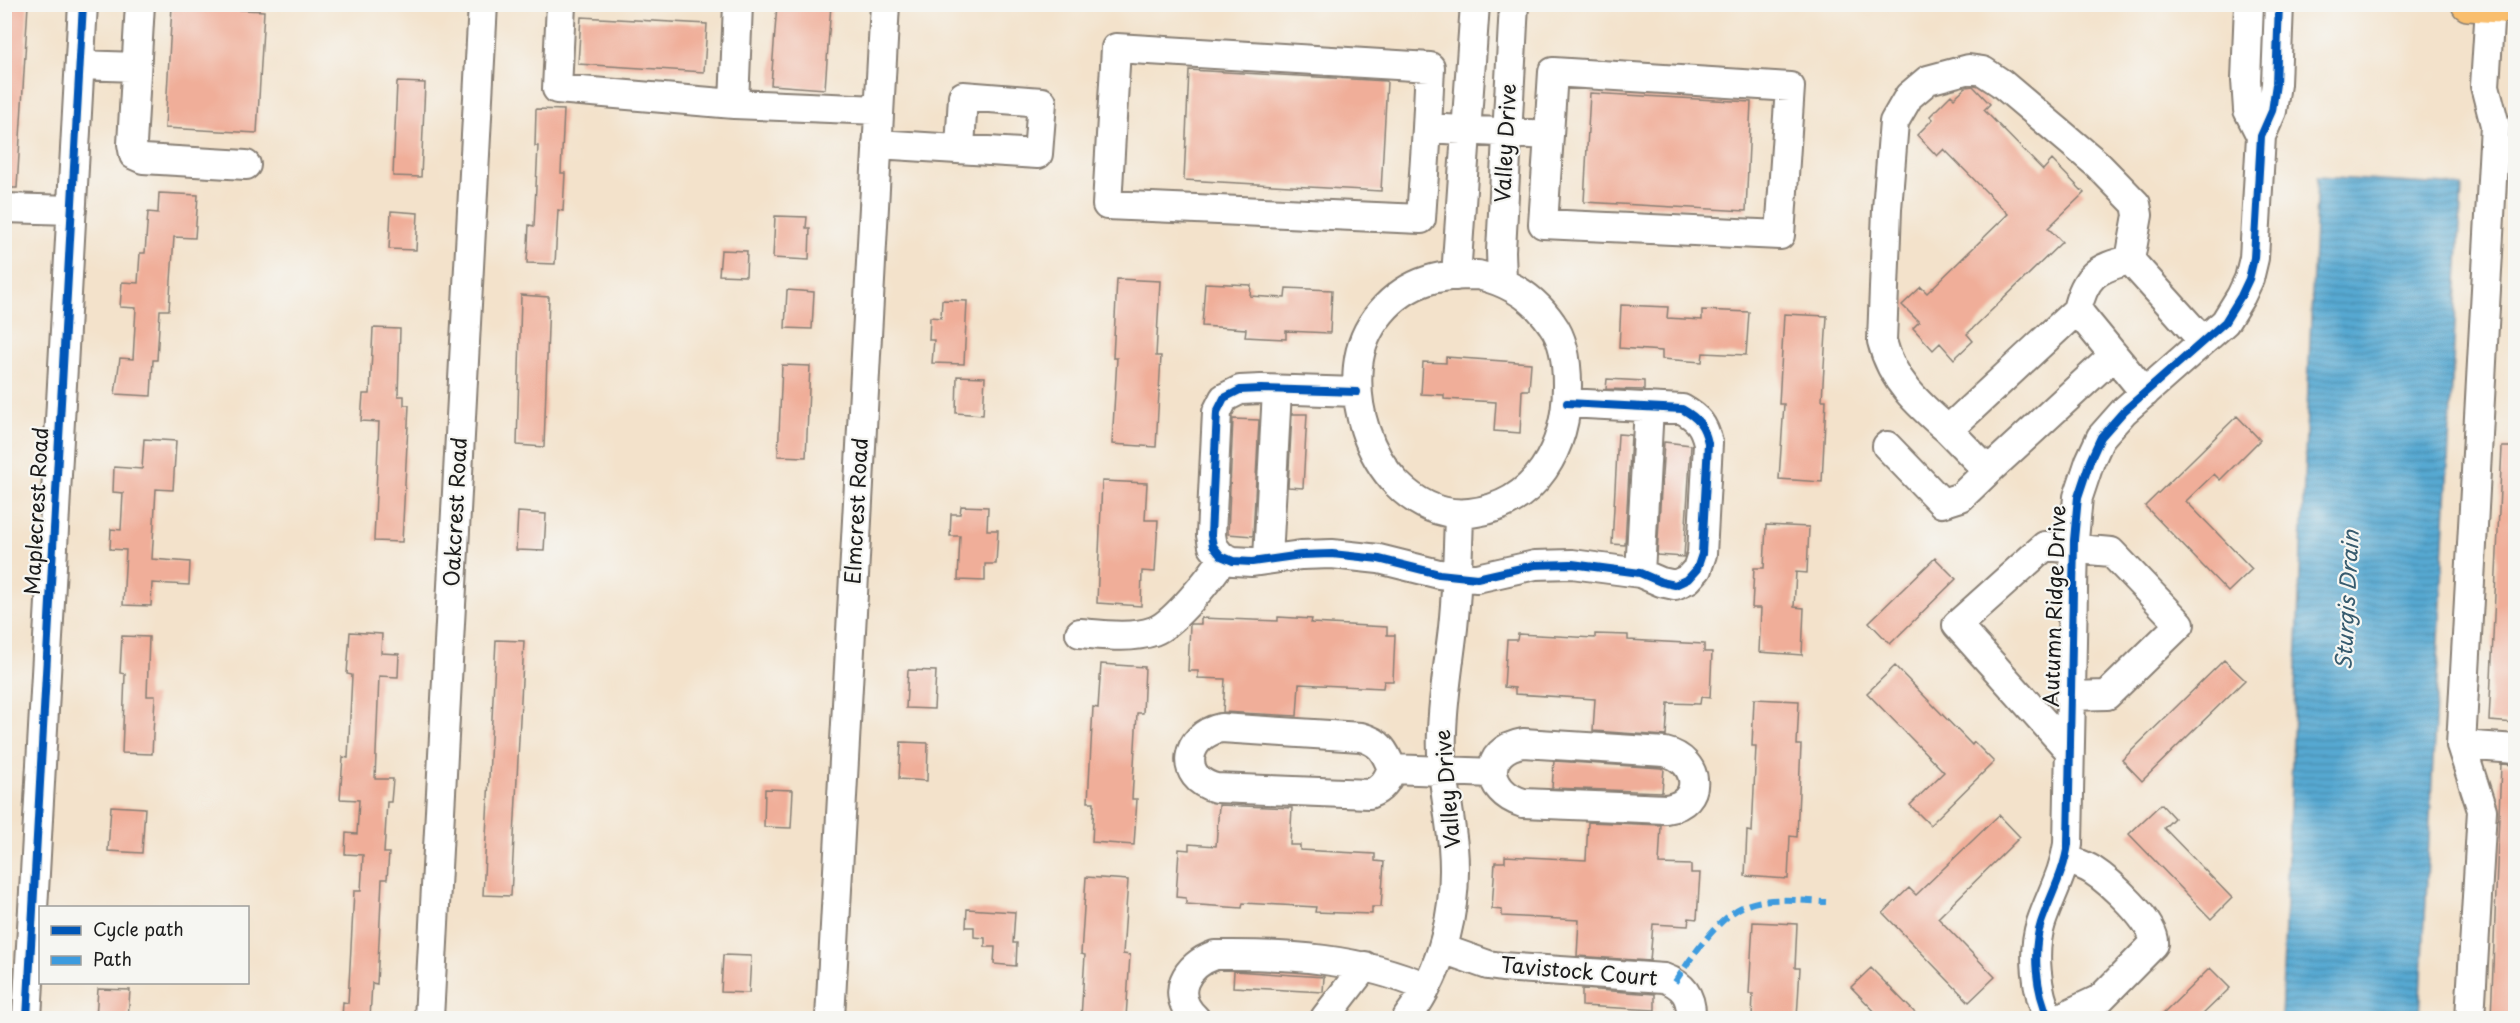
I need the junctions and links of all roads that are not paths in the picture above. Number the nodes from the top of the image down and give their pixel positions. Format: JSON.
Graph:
{"nodes":[{"id":1,"x":83,"y":4,"type":"edge"},
{"id":2,"x":140,"y":4,"type":"edge"},
{"id":3,"x":483,"y":4,"type":"edge"},
{"id":4,"x":561,"y":4,"type":"edge"},
{"id":5,"x":738,"y":4,"type":"edge"},
{"id":6,"x":885,"y":4,"type":"edge"},
{"id":7,"x":1475,"y":4,"type":"edge"},
{"id":8,"x":1514,"y":4,"type":"edge"},
{"id":9,"x":2249,"y":4,"type":"edge"},
{"id":10,"x":2279,"y":4,"type":"edge"},
{"id":11,"x":2491,"y":6,"type":"edge"},
{"id":12,"x":80,"y":64,"type":"junction"},
{"id":13,"x":136,"y":67,"type":"junction"},
{"id":14,"x":734,"y":104,"type":"junction"},
{"id":15,"x":879,"y":110,"type":"junction"},
{"id":16,"x":2505,"y":125,"type":"edge"},
{"id":17,"x":1427,"y":128,"type":"junction"},
{"id":18,"x":1467,"y":130,"type":"junction"},
{"id":19,"x":1506,"y":132,"type":"junction"},
{"id":20,"x":1549,"y":135,"type":"junction"},
{"id":21,"x":2261,"y":136,"type":"junction"},
{"id":22,"x":877,"y":144,"type":"junction"},
{"id":23,"x":960,"y":148,"type":"dead end"},
{"id":24,"x":246,"y":165,"type":"dead end"},
{"id":25,"x":4,"y":208,"type":"edge"},
{"id":26,"x":72,"y":210,"type":"junction"},
{"id":27,"x":2130,"y":260,"type":"junction"},
{"id":28,"x":1479,"y":277,"type":"junction"},
{"id":29,"x":2077,"y":310,"type":"junction"},
{"id":30,"x":2203,"y":341,"type":"junction"},
{"id":31,"x":2114,"y":355,"type":"junction"},
{"id":32,"x":1277,"y":390,"type":"junction"},
{"id":33,"x":1357,"y":392,"type":"junction"},
{"id":34,"x":2145,"y":393,"type":"junction"},
{"id":35,"x":1567,"y":404,"type":"junction"},
{"id":36,"x":1649,"y":407,"type":"junction"},
{"id":37,"x":1948,"y":430,"type":"junction"},
{"id":38,"x":1887,"y":446,"type":"dead end"},
{"id":39,"x":1988,"y":471,"type":"junction"},
{"id":40,"x":1459,"y":514,"type":"junction"},
{"id":41,"x":2073,"y":550,"type":"junction"},
{"id":42,"x":1224,"y":557,"type":"junction"},
{"id":43,"x":1268,"y":558,"type":"junction"},
{"id":44,"x":1640,"y":573,"type":"junction"},
{"id":45,"x":1457,"y":576,"type":"junction"},
{"id":46,"x":1080,"y":633,"type":"dead end"},
{"id":47,"x":2069,"y":696,"type":"junction"},
{"id":48,"x":2460,"y":745,"type":"junction"},
{"id":49,"x":2068,"y":749,"type":"junction"},
{"id":50,"x":2516,"y":749,"type":"edge"},
{"id":51,"x":1392,"y":769,"type":"junction"},
{"id":52,"x":1442,"y":770,"type":"junction"},
{"id":53,"x":1493,"y":773,"type":"junction"},
{"id":54,"x":2066,"y":859,"type":"junction"},
{"id":55,"x":1443,"y":949,"type":"junction"},
{"id":56,"x":1365,"y":966,"type":"junction"},
{"id":57,"x":1426,"y":987,"type":"junction"},
{"id":58,"x":2045,"y":1015,"type":"edge"},
{"id":59,"x":27,"y":1018,"type":"edge"},
{"id":60,"x":429,"y":1018,"type":"edge"},
{"id":61,"x":830,"y":1018,"type":"edge"},
{"id":62,"x":1195,"y":1018,"type":"edge"},
{"id":63,"x":1325,"y":1018,"type":"edge"},
{"id":64,"x":1407,"y":1018,"type":"edge"},
{"id":65,"x":1691,"y":1018,"type":"edge"},
{"id":66,"x":2469,"y":1018,"type":"edge"}],
"edges":[{"from":1,"to":12,"type":"street","name":"Maplecrest Road"},
{"from":2,"to":13,"type":"street"},
{"from":3,"to":60,"type":"street","name":"Oakcrest Road"},
{"from":4,"to":14,"type":"street"},
{"from":5,"to":14,"type":"street"},
{"from":6,"to":15,"type":"street","name":"Elmcrest Road"},
{"from":7,"to":18,"type":"street","name":"Valley Drive"},
{"from":8,"to":19,"type":"street","name":"Valley Drive"},
{"from":9,"to":21,"type":"street","name":"Autumn Ridge Drive"},
{"from":10,"to":21,"type":"street","name":"Autumn Ridge Drive"},
{"from":11,"to":16,"type":"street"},
{"from":12,"to":13,"type":"street"},
{"from":12,"to":26,"type":"street","name":"Maplecrest Road"},
{"from":13,"to":24,"type":"street"},
{"from":14,"to":15,"type":"street"},
{"from":15,"to":22,"type":"street","name":"Elmcrest Road"},
{"from":16,"to":48,"type":"street"},
{"from":17,"to":17,"type":"street"},
{"from":17,"to":18,"type":"street"},
{"from":18,"to":19,"type":"street"},
{"from":18,"to":28,"type":"street","name":"Valley Drive"},
{"from":19,"to":20,"type":"street"},
{"from":19,"to":28,"type":"street","name":"Valley Drive"},
{"from":20,"to":20,"type":"street"},
{"from":21,"to":30,"type":"street","name":"Autumn Ridge Drive"},
{"from":22,"to":23,"type":"street"},
{"from":22,"to":61,"type":"street","name":"Elmcrest Road"},
{"from":25,"to":26,"type":"street"},
{"from":26,"to":59,"type":"street","name":"Maplecrest Road"},
{"from":27,"to":29,"type":"street"},
{"from":27,"to":30,"type":"street"},
{"from":27,"to":37,"type":"street"},
{"from":28,"to":33,"type":"street"},
{"from":28,"to":35,"type":"street"},
{"from":29,"to":31,"type":"street"},
{"from":29,"to":37,"type":"street"},
{"from":30,"to":34,"type":"street","name":"Autumn Ridge Drive"},
{"from":31,"to":34,"type":"street"},
{"from":31,"to":39,"type":"street"},
{"from":32,"to":33,"type":"street"},
{"from":32,"to":42,"type":"street"},
{"from":32,"to":43,"type":"street"},
{"from":33,"to":40,"type":"street"},
{"from":34,"to":41,"type":"street","name":"Autumn Ridge Drive"},
{"from":35,"to":36,"type":"street"},
{"from":35,"to":40,"type":"street"},
{"from":36,"to":44,"type":"street"},
{"from":36,"to":44,"type":"street"},
{"from":37,"to":39,"type":"street"},
{"from":38,"to":39,"type":"street"},
{"from":40,"to":45,"type":"street","name":"Valley Drive"},
{"from":41,"to":47,"type":"street","name":"Autumn Ridge Drive"},
{"from":41,"to":47,"type":"street"},
{"from":41,"to":49,"type":"street"},
{"from":42,"to":43,"type":"street"},
{"from":42,"to":46,"type":"street"},
{"from":43,"to":45,"type":"street"},
{"from":44,"to":45,"type":"street"},
{"from":45,"to":52,"type":"street","name":"Valley Drive"},
{"from":47,"to":49,"type":"street","name":"Autumn Ridge Drive"},
{"from":48,"to":50,"type":"street"},
{"from":48,"to":66,"type":"street"},
{"from":49,"to":54,"type":"street","name":"Autumn Ridge Drive"},
{"from":51,"to":51,"type":"street"},
{"from":51,"to":52,"type":"street"},
{"from":52,"to":53,"type":"street"},
{"from":52,"to":55,"type":"street","name":"Valley Drive"},
{"from":53,"to":53,"type":"street"},
{"from":54,"to":58,"type":"street","name":"Autumn Ridge Drive"},
{"from":54,"to":58,"type":"street"},
{"from":55,"to":57,"type":"street","name":"Valley Drive"},
{"from":55,"to":65,"type":"street","name":"Tavistock Court"},
{"from":56,"to":57,"type":"street"},
{"from":56,"to":62,"type":"street"},
{"from":56,"to":63,"type":"street"},
{"from":57,"to":64,"type":"street","name":"Valley Drive"}]}
